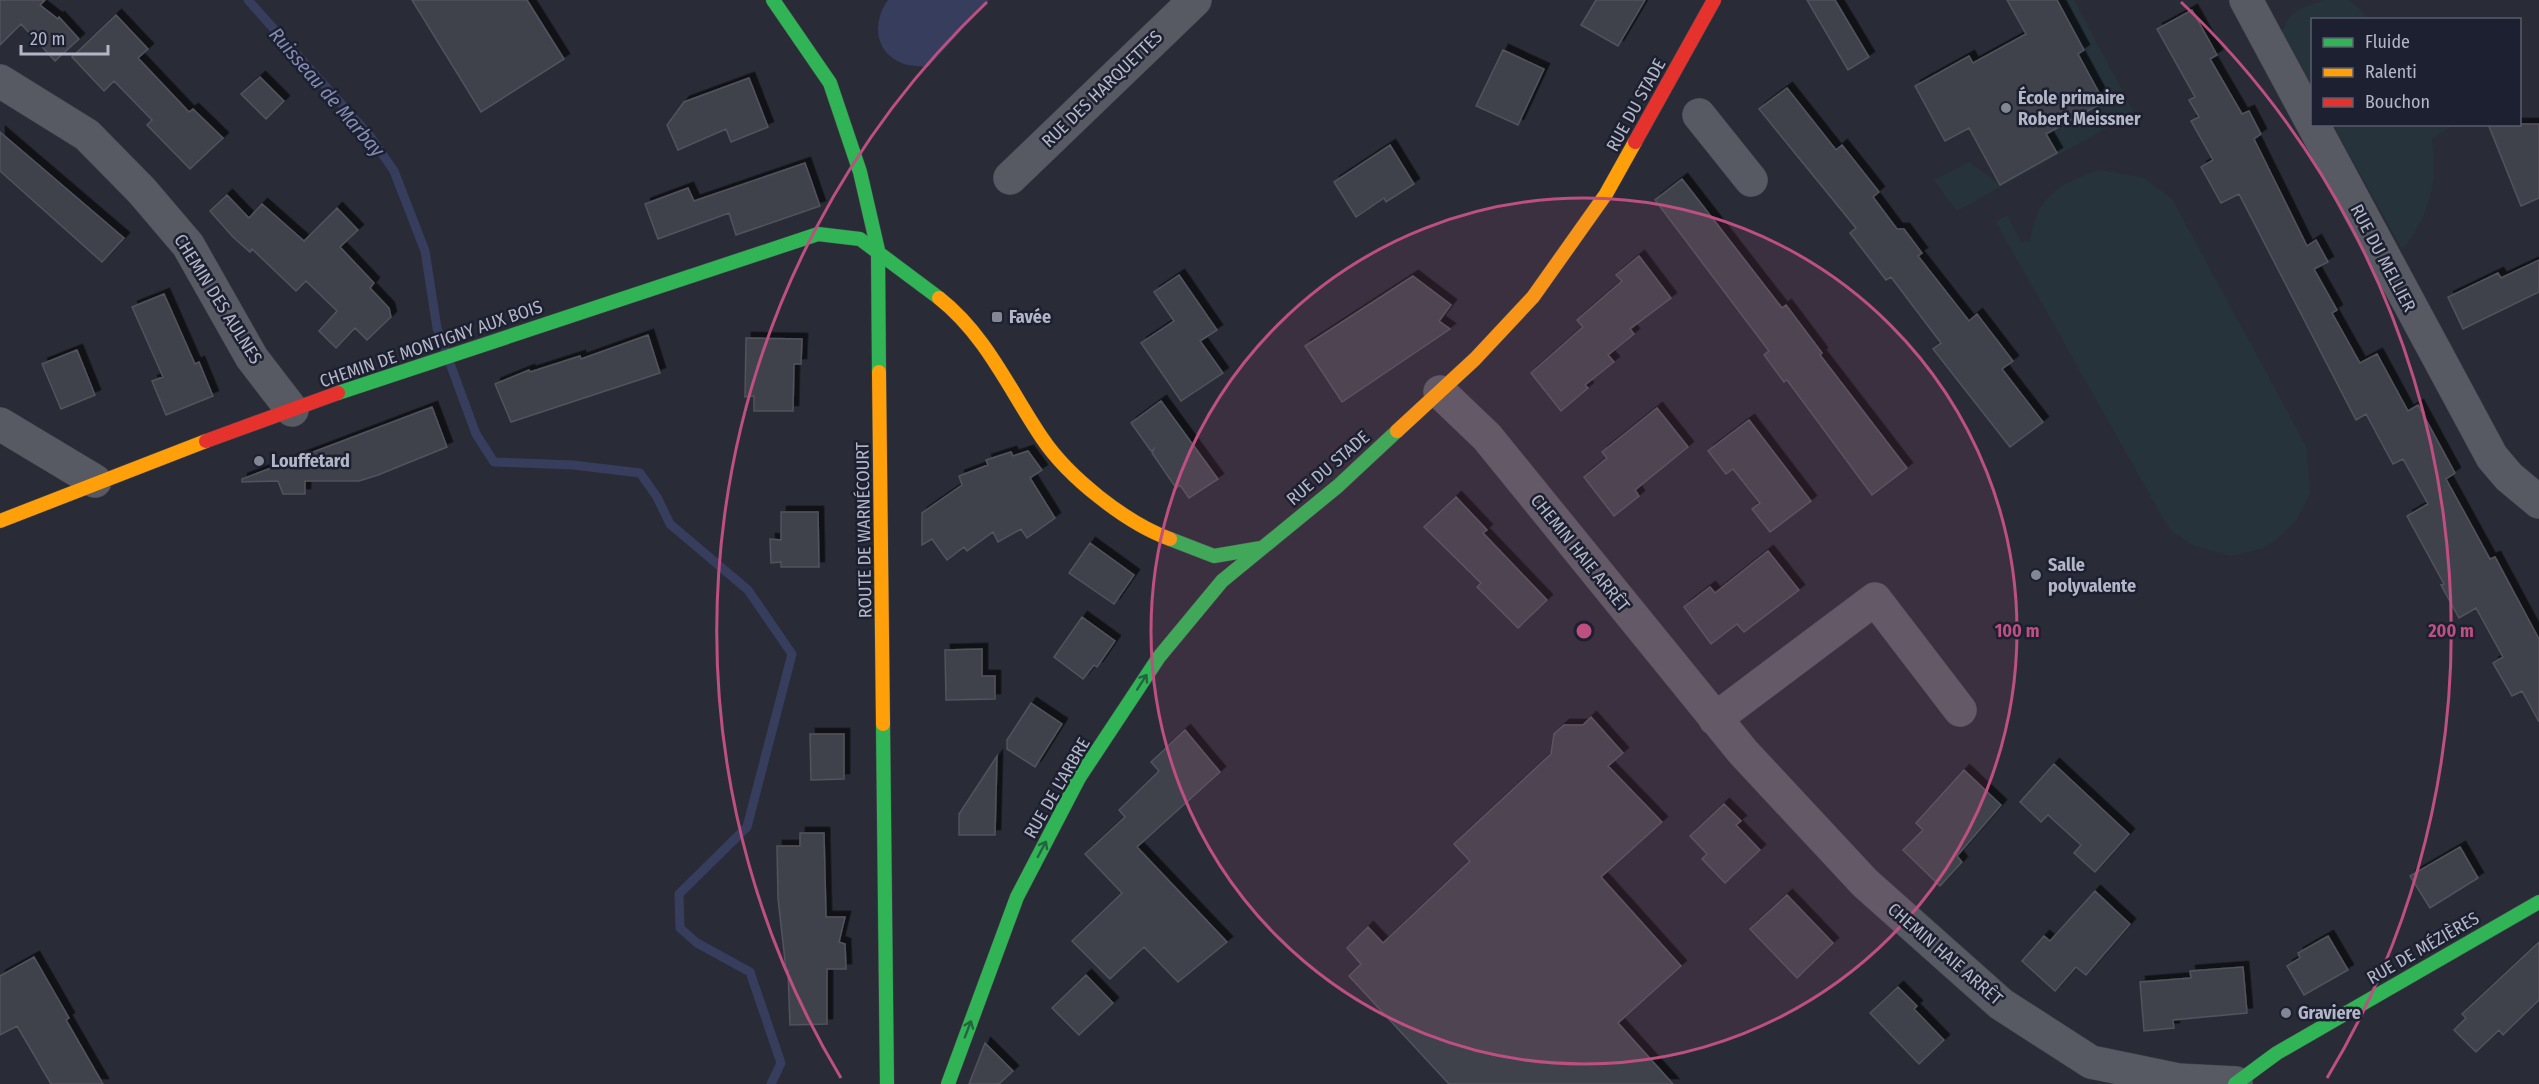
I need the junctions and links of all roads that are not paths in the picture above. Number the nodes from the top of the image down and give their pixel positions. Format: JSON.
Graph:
{"nodes":[{"id":1,"x":773,"y":0,"type":"edge"},
{"id":2,"x":1195,"y":0,"type":"edge"},
{"id":3,"x":1714,"y":0,"type":"edge"},
{"id":4,"x":2246,"y":0,"type":"edge"},
{"id":5,"x":0,"y":81,"type":"edge"},
{"id":6,"x":1699,"y":115,"type":"dead end"},
{"id":7,"x":2311,"y":121,"type":"edge"},
{"id":8,"x":2314,"y":126,"type":"edge"},
{"id":9,"x":1010,"y":178,"type":"dead end"},
{"id":10,"x":1751,"y":180,"type":"dead end"},
{"id":11,"x":878,"y":250,"type":"junction"},
{"id":12,"x":1440,"y":392,"type":"junction"},
{"id":13,"x":292,"y":410,"type":"junction"},
{"id":14,"x":0,"y":424,"type":"edge"},
{"id":15,"x":95,"y":481,"type":"junction"},
{"id":16,"x":2539,"y":502,"type":"edge"},
{"id":17,"x":0,"y":521,"type":"edge"},
{"id":18,"x":1261,"y":548,"type":"junction"},
{"id":19,"x":1960,"y":710,"type":"dead end"},
{"id":20,"x":1715,"y":719,"type":"junction"},
{"id":21,"x":2539,"y":902,"type":"edge"},
{"id":22,"x":887,"y":1084,"type":"edge"},
{"id":23,"x":948,"y":1084,"type":"edge"},
{"id":24,"x":2236,"y":1084,"type":"edge"}],
"edges":[{"from":1,"to":11,"type":"street","name":"ROUTE DE WARNÉCOURT"},
{"from":2,"to":9,"type":"street","name":"RUE DES HARQUETTES"},
{"from":3,"to":12,"type":"street","name":"RUE DU STADE"},
{"from":4,"to":7,"type":"street","name":"RUE DU MELLIER"},
{"from":5,"to":13,"type":"street","name":"CHEMIN DES AULNES"},
{"from":6,"to":10,"type":"street"},
{"from":8,"to":16,"type":"street","name":"RUE DU MELLIER"},
{"from":11,"to":13,"type":"street","name":"CHEMIN DE MONTIGNY AUX BOIS"},
{"from":11,"to":18,"type":"street","name":"RUE DU STADE"},
{"from":11,"to":22,"type":"street","name":"ROUTE DE WARNÉCOURT"},
{"from":12,"to":18,"type":"street","name":"RUE DU STADE"},
{"from":12,"to":20,"type":"street","name":"CHEMIN HAIE ARRÊT"},
{"from":13,"to":15,"type":"street","name":"CHEMIN DE MONTIGNY AUX BOIS"},
{"from":14,"to":15,"type":"street"},
{"from":15,"to":17,"type":"street","name":"CHEMIN DE MONTIGNY AUX BOIS"},
{"from":23,"to":18,"type":"street","name":"RUE DE L'ARBRE","one_way":true},
{"from":19,"to":20,"type":"street"},
{"from":20,"to":24,"type":"street","name":"CHEMIN HAIE ARRÊT"},
{"from":21,"to":24,"type":"street","name":"RUE DE MÉZIÈRES"}]}
